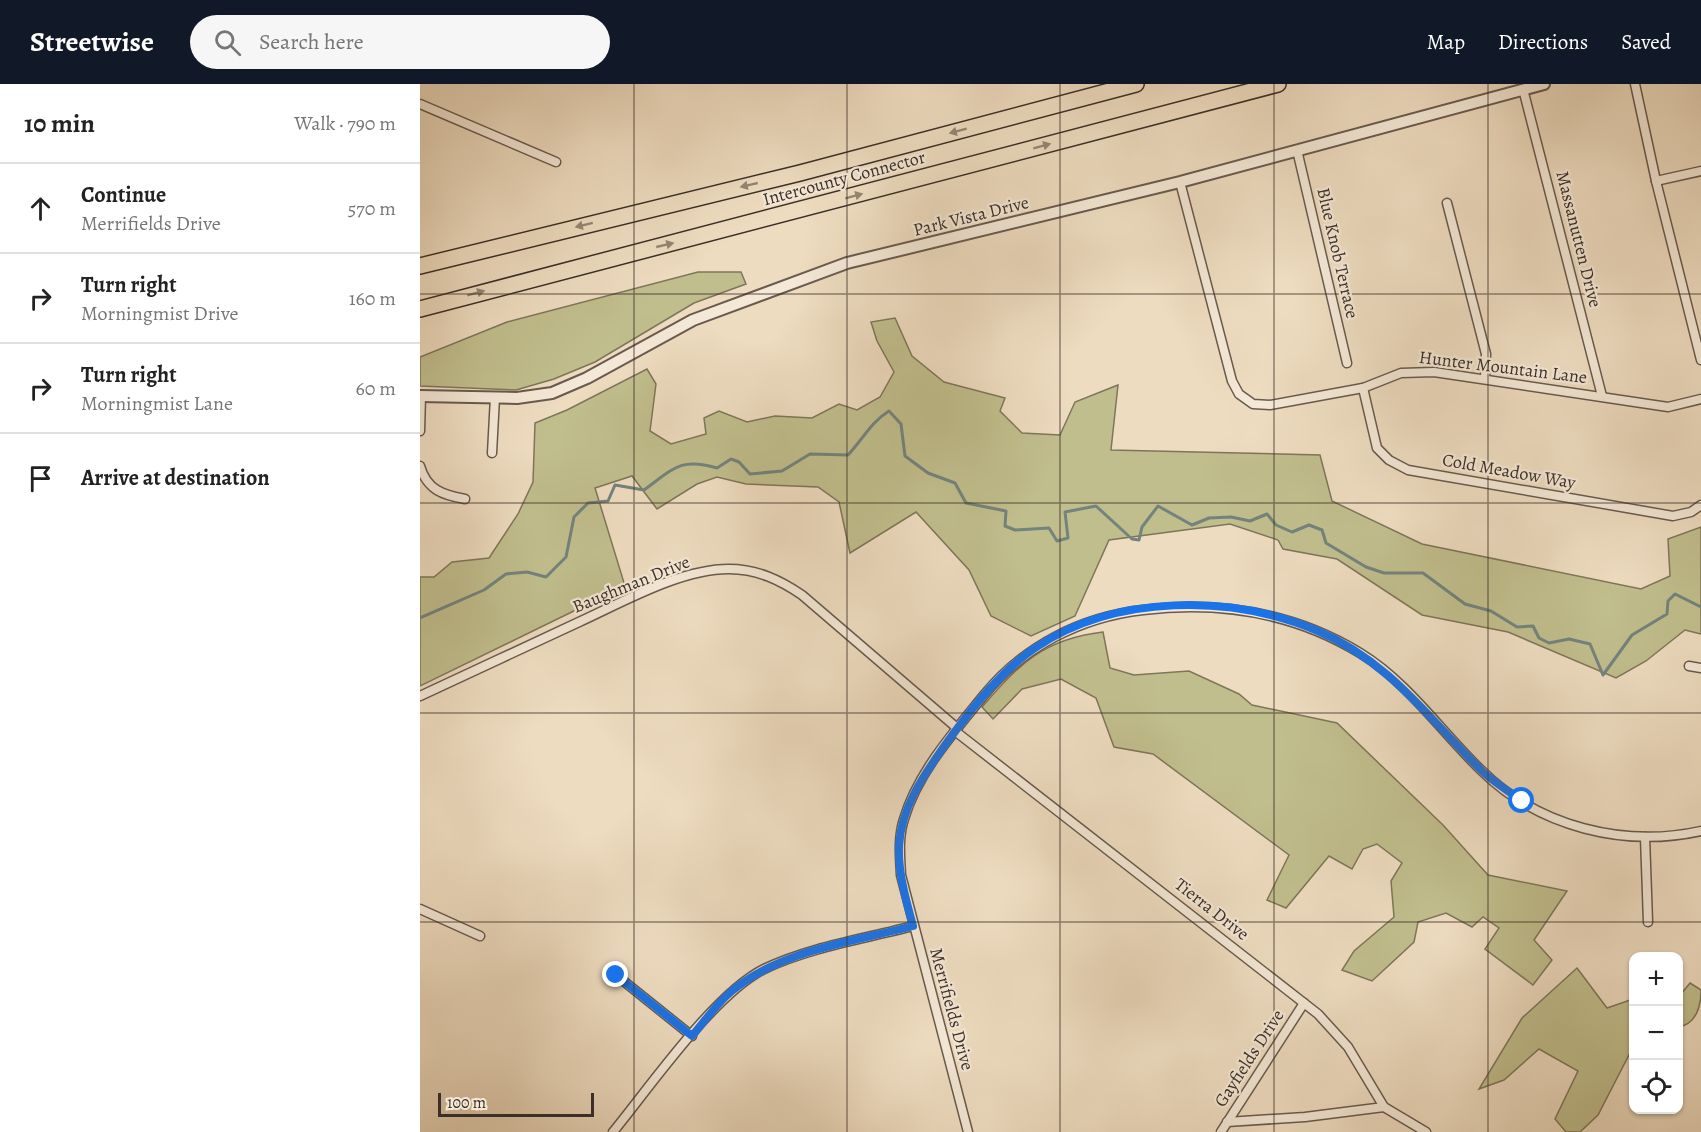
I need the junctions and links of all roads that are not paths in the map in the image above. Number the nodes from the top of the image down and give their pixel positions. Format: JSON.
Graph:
{"nodes":[{"id":1,"x":1136,"y":84,"type":"edge"},
{"id":2,"x":1278,"y":84,"type":"edge"},
{"id":3,"x":1544,"y":84,"type":"edge"},
{"id":4,"x":1635,"y":84,"type":"edge"},
{"id":5,"x":1523,"y":89,"type":"junction"},
{"id":6,"x":420,"y":104,"type":"edge"},
{"id":7,"x":1297,"y":150,"type":"junction"},
{"id":8,"x":556,"y":162,"type":"dead end"},
{"id":9,"x":1701,"y":171,"type":"edge"},
{"id":10,"x":1656,"y":181,"type":"junction"},
{"id":11,"x":1180,"y":182,"type":"junction"},
{"id":12,"x":1447,"y":203,"type":"dead end"},
{"id":13,"x":420,"y":266,"type":"edge"},
{"id":14,"x":425,"y":309,"type":"edge"},
{"id":15,"x":1698,"y":336,"type":"edge"},
{"id":16,"x":1701,"y":360,"type":"edge"},
{"id":17,"x":1347,"y":363,"type":"dead end"},
{"id":18,"x":1485,"y":379,"type":"junction"},
{"id":19,"x":1363,"y":388,"type":"junction"},
{"id":20,"x":421,"y":396,"type":"edge"},
{"id":21,"x":1602,"y":396,"type":"junction"},
{"id":22,"x":495,"y":397,"type":"junction"},
{"id":23,"x":1701,"y":399,"type":"edge"},
{"id":24,"x":420,"y":431,"type":"edge"},
{"id":25,"x":492,"y":453,"type":"dead end"},
{"id":26,"x":420,"y":466,"type":"edge"},
{"id":27,"x":465,"y":499,"type":"dead end"},
{"id":28,"x":1701,"y":505,"type":"edge"},
{"id":29,"x":1689,"y":666,"type":"dead end"},
{"id":30,"x":1701,"y":668,"type":"edge"},
{"id":31,"x":420,"y":696,"type":"edge"},
{"id":32,"x":956,"y":729,"type":"junction"},
{"id":33,"x":1701,"y":831,"type":"edge"},
{"id":34,"x":1645,"y":837,"type":"junction"},
{"id":35,"x":420,"y":909,"type":"edge"},
{"id":36,"x":1648,"y":922,"type":"dead end"},
{"id":37,"x":913,"y":926,"type":"junction"},
{"id":38,"x":480,"y":936,"type":"dead end"},
{"id":39,"x":616,"y":975,"type":"dead end"},
{"id":40,"x":1304,"y":1003,"type":"junction"},
{"id":41,"x":692,"y":1036,"type":"junction"},
{"id":42,"x":1384,"y":1107,"type":"junction"},
{"id":43,"x":1227,"y":1122,"type":"junction"},
{"id":44,"x":613,"y":1132,"type":"edge"},
{"id":45,"x":968,"y":1132,"type":"edge"},
{"id":46,"x":1221,"y":1132,"type":"edge"},
{"id":47,"x":1426,"y":1132,"type":"edge"}],
"edges":[{"from":1,"to":13,"type":"highway","name":"Intercounty Connector","one_way":true},
{"from":14,"to":2,"type":"highway","name":"Intercounty Connector","one_way":true},
{"from":3,"to":5,"type":"street","name":"Park Vista Drive"},
{"from":4,"to":10,"type":"street"},
{"from":5,"to":7,"type":"street","name":"Park Vista Drive"},
{"from":5,"to":21,"type":"street","name":"Massanutten Drive"},
{"from":6,"to":8,"type":"street"},
{"from":7,"to":11,"type":"street","name":"Park Vista Drive"},
{"from":7,"to":17,"type":"street","name":"Blue Knob Terrace"},
{"from":9,"to":10,"type":"street"},
{"from":10,"to":15,"type":"street"},
{"from":11,"to":19,"type":"street","name":"Hunter Mountain Lane"},
{"from":11,"to":22,"type":"street","name":"Park Vista Drive"},
{"from":12,"to":18,"type":"street"},
{"from":15,"to":16,"type":"street"},
{"from":18,"to":19,"type":"street","name":"Hunter Mountain Lane"},
{"from":18,"to":21,"type":"street","name":"Hunter Mountain Lane"},
{"from":19,"to":28,"type":"street","name":"Cold Meadow Way"},
{"from":20,"to":22,"type":"street","name":"Park Vista Drive"},
{"from":20,"to":24,"type":"street"},
{"from":21,"to":23,"type":"street","name":"Hunter Mountain Lane"},
{"from":22,"to":25,"type":"street"},
{"from":26,"to":27,"type":"street"},
{"from":29,"to":30,"type":"street"},
{"from":31,"to":32,"type":"street","name":"Baughman Drive"},
{"from":32,"to":34,"type":"street","name":"Merrifields Drive"},
{"from":32,"to":37,"type":"street","name":"Merrifields Drive"},
{"from":32,"to":40,"type":"street","name":"Tierra Drive"},
{"from":33,"to":34,"type":"street","name":"Merrifields Drive"},
{"from":34,"to":36,"type":"street"},
{"from":35,"to":38,"type":"street"},
{"from":37,"to":41,"type":"street"},
{"from":37,"to":45,"type":"street","name":"Merrifields Drive"},
{"from":39,"to":41,"type":"street"},
{"from":40,"to":42,"type":"street","name":"Tierra Drive"},
{"from":40,"to":43,"type":"street","name":"Gayfields Drive"},
{"from":41,"to":44,"type":"street"},
{"from":42,"to":43,"type":"street"},
{"from":42,"to":47,"type":"street","name":"Tierra Drive"},
{"from":43,"to":46,"type":"street","name":"Gayfields Drive"}]}
